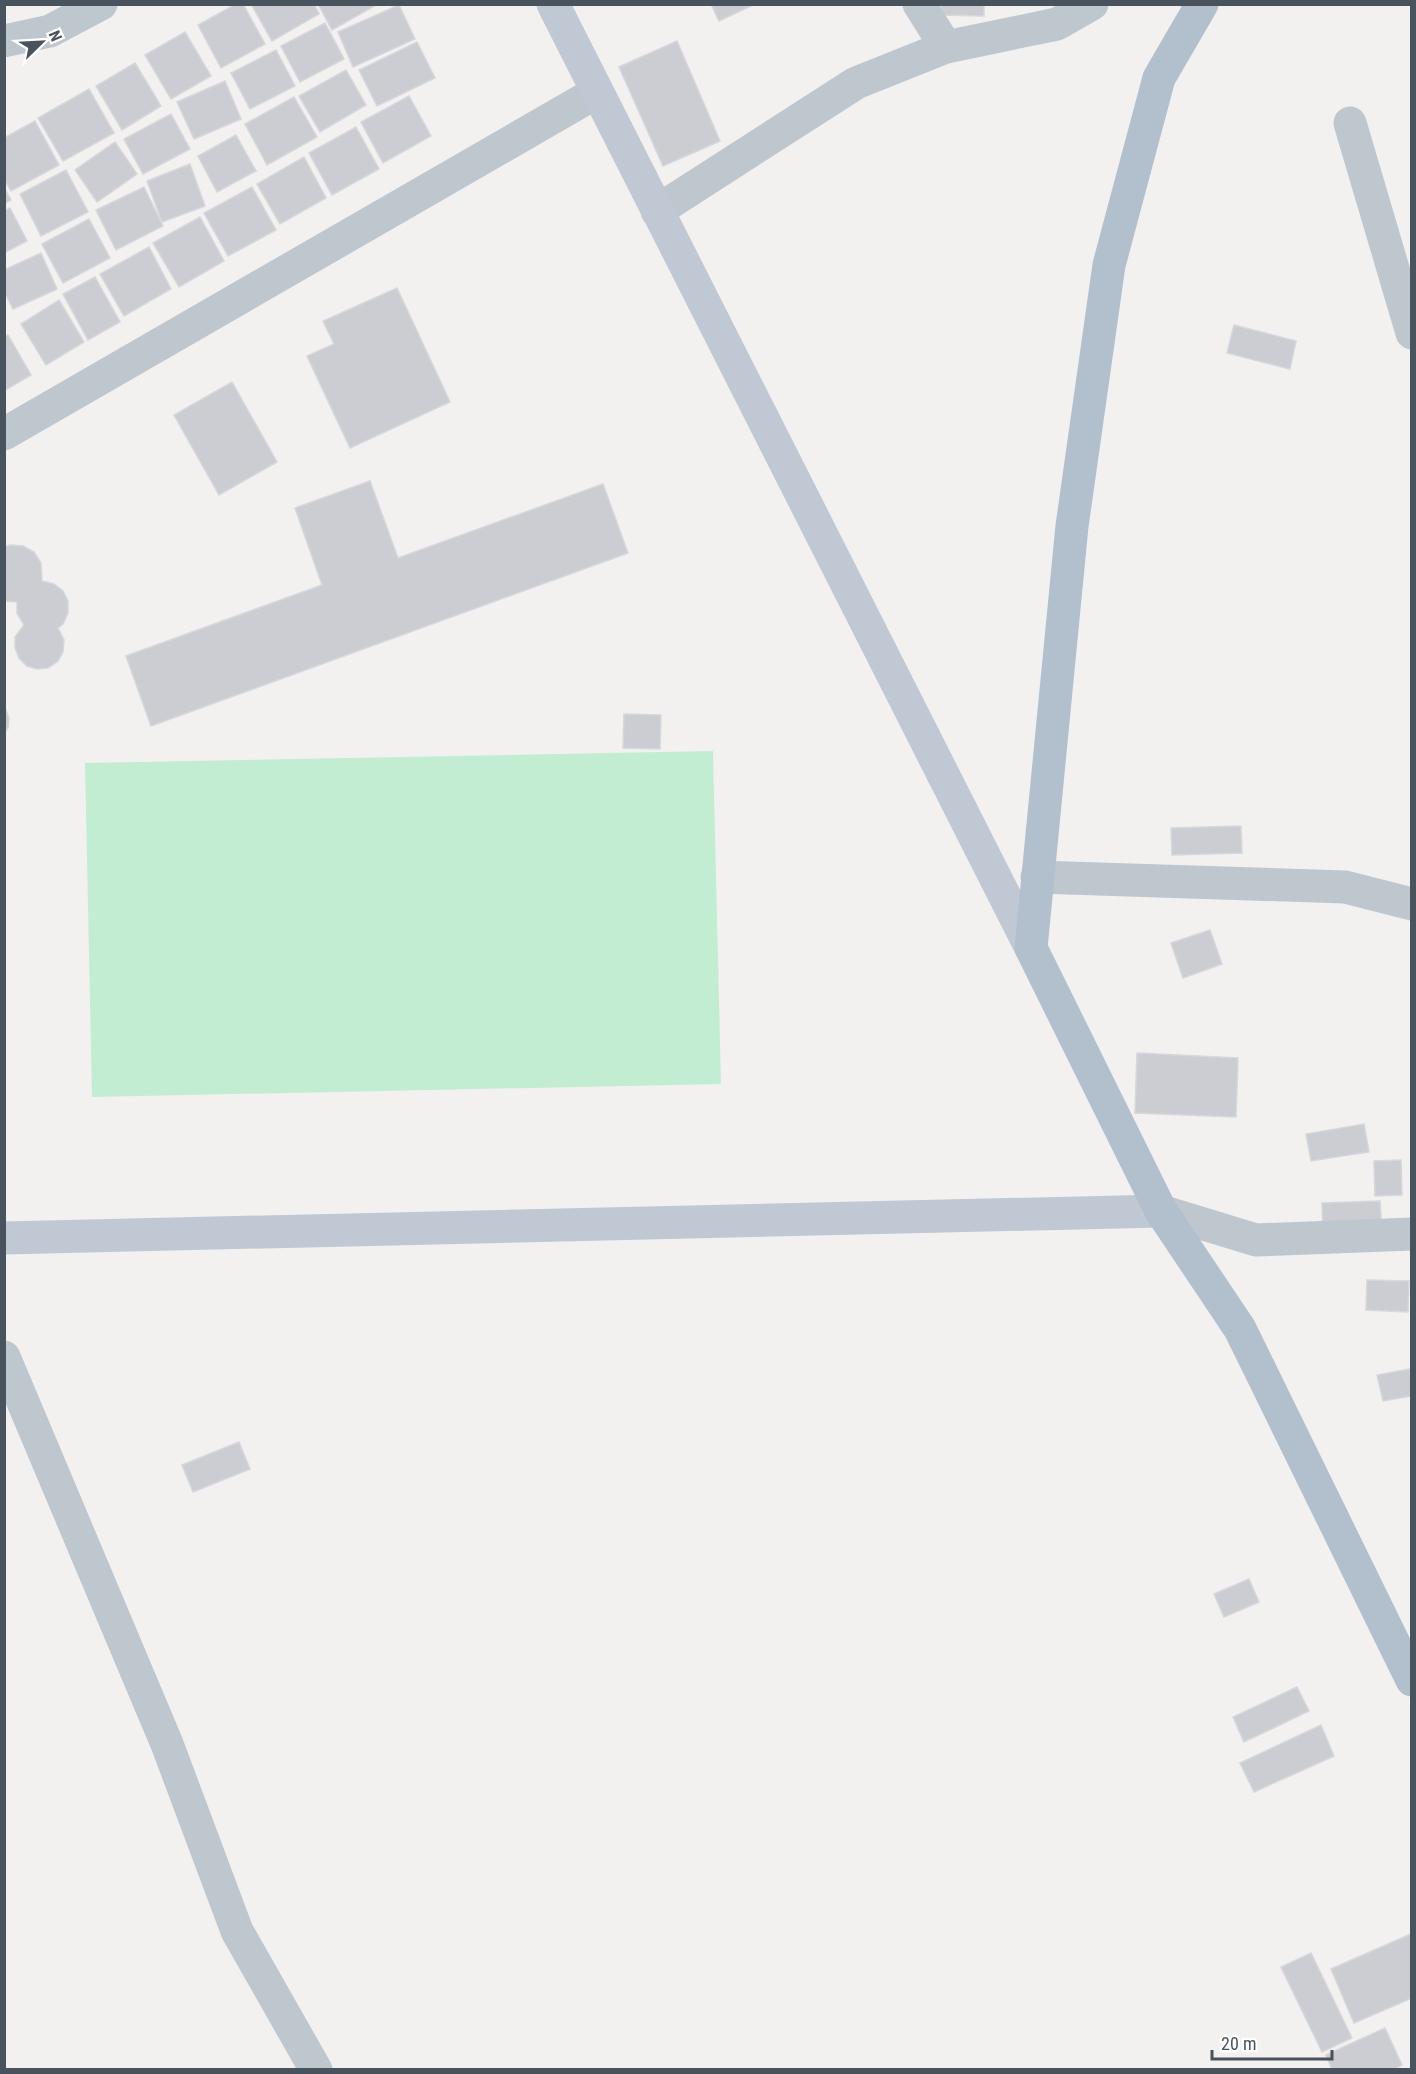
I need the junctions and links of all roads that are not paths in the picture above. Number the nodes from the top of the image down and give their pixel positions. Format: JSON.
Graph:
{"nodes":[{"id":1,"x":101,"y":4,"type":"edge"},
{"id":2,"x":554,"y":4,"type":"edge"},
{"id":3,"x":919,"y":4,"type":"edge"},
{"id":4,"x":1092,"y":4,"type":"edge"},
{"id":5,"x":1202,"y":4,"type":"edge"},
{"id":6,"x":4,"y":41,"type":"edge"},
{"id":7,"x":946,"y":47,"type":"junction"},
{"id":8,"x":597,"y":92,"type":"junction"},
{"id":9,"x":1350,"y":123,"type":"dead end"},
{"id":10,"x":657,"y":211,"type":"junction"},
{"id":11,"x":1412,"y":333,"type":"edge"},
{"id":12,"x":4,"y":434,"type":"edge"},
{"id":13,"x":1037,"y":877,"type":"junction"},
{"id":14,"x":1412,"y":904,"type":"edge"},
{"id":15,"x":1030,"y":948,"type":"junction"},
{"id":16,"x":1161,"y":1211,"type":"junction"},
{"id":17,"x":1412,"y":1234,"type":"edge"},
{"id":18,"x":4,"y":1238,"type":"edge"},
{"id":19,"x":4,"y":1357,"type":"edge"},
{"id":20,"x":1412,"y":1680,"type":"edge"},
{"id":21,"x":316,"y":2070,"type":"edge"}],
"edges":[{"from":1,"to":6,"type":"street"},
{"from":2,"to":8,"type":"street"},
{"from":3,"to":7,"type":"street"},
{"from":4,"to":7,"type":"street"},
{"from":5,"to":13,"type":"main road"},
{"from":7,"to":10,"type":"street"},
{"from":8,"to":10,"type":"street"},
{"from":8,"to":12,"type":"street"},
{"from":9,"to":11,"type":"street"},
{"from":10,"to":15,"type":"street"},
{"from":13,"to":14,"type":"street"},
{"from":13,"to":15,"type":"main road"},
{"from":15,"to":16,"type":"main road"},
{"from":16,"to":17,"type":"street"},
{"from":16,"to":18,"type":"street"},
{"from":16,"to":20,"type":"main road"},
{"from":19,"to":21,"type":"street"}]}
